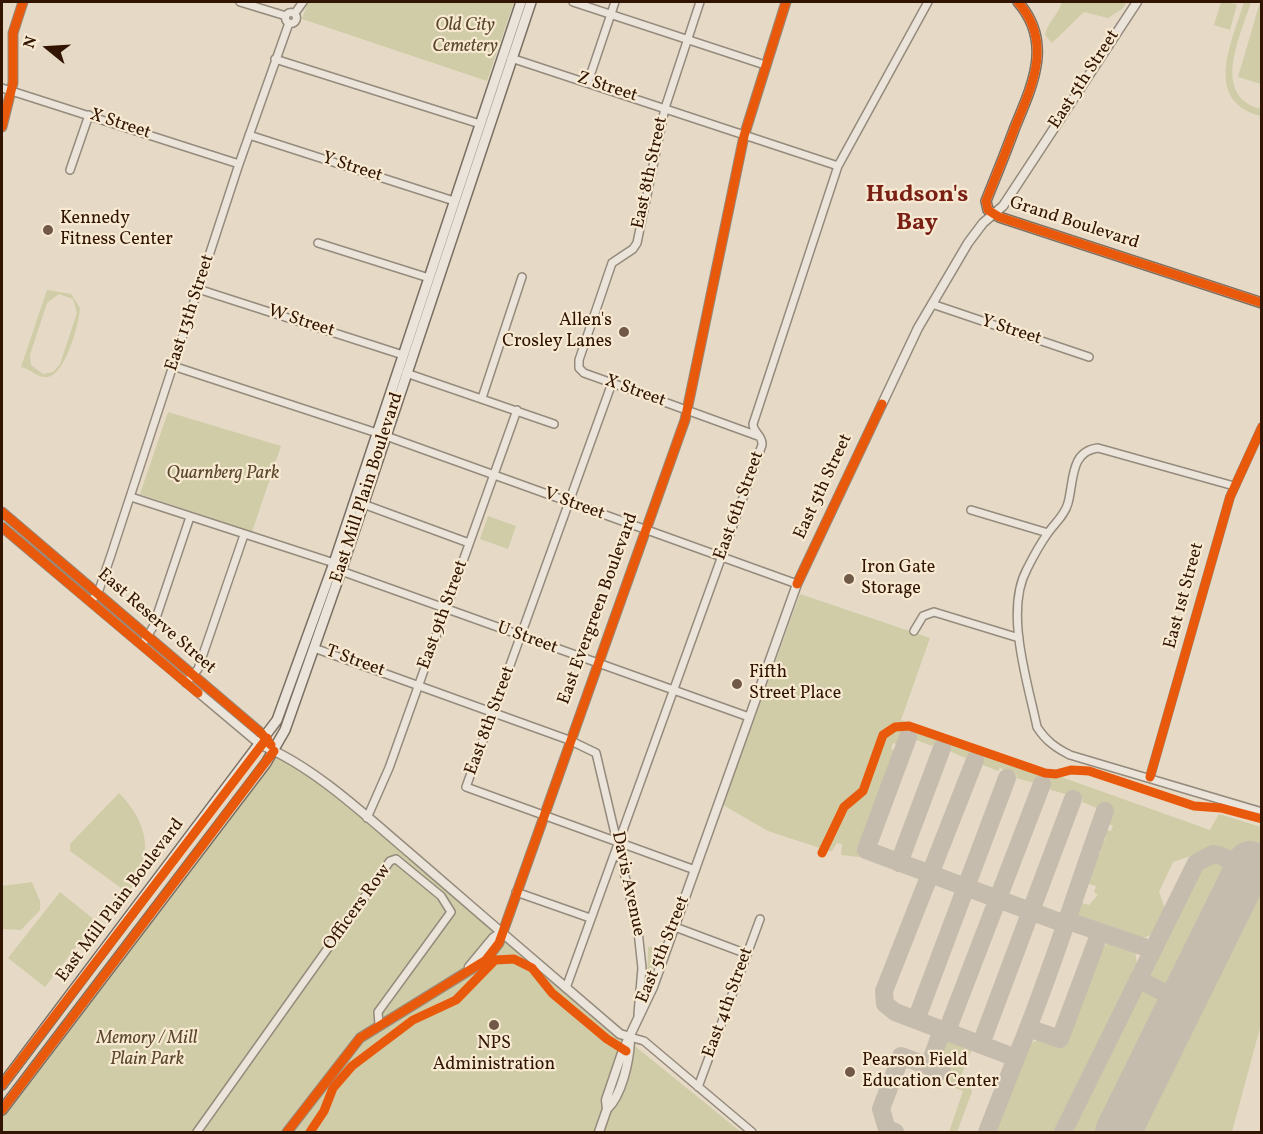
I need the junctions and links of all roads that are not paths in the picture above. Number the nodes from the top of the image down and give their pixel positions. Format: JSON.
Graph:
{"nodes":[{"id":1,"x":23,"y":2,"type":"edge"},
{"id":2,"x":240,"y":2,"type":"edge"},
{"id":3,"x":303,"y":2,"type":"edge"},
{"id":4,"x":521,"y":2,"type":"edge"},
{"id":5,"x":531,"y":2,"type":"edge"},
{"id":6,"x":573,"y":2,"type":"edge"},
{"id":7,"x":615,"y":2,"type":"edge"},
{"id":8,"x":700,"y":2,"type":"edge"},
{"id":9,"x":786,"y":2,"type":"edge"},
{"id":10,"x":928,"y":2,"type":"edge"},
{"id":11,"x":1018,"y":2,"type":"edge"},
{"id":12,"x":1137,"y":2,"type":"edge"},
{"id":13,"x":611,"y":14,"type":"junction"},
{"id":14,"x":288,"y":20,"type":"junction"},
{"id":15,"x":688,"y":39,"type":"junction"},
{"id":16,"x":511,"y":58,"type":"junction"},
{"id":17,"x":275,"y":59,"type":"junction"},
{"id":18,"x":765,"y":65,"type":"junction"},
{"id":19,"x":588,"y":82,"type":"junction"},
{"id":20,"x":2,"y":88,"type":"edge"},
{"id":21,"x":12,"y":92,"type":"junction"},
{"id":22,"x":665,"y":108,"type":"junction"},
{"id":23,"x":88,"y":115,"type":"junction"},
{"id":24,"x":480,"y":124,"type":"junction"},
{"id":25,"x":2,"y":127,"type":"edge"},
{"id":26,"x":249,"y":135,"type":"junction"},
{"id":27,"x":744,"y":136,"type":"junction"},
{"id":28,"x":239,"y":164,"type":"junction"},
{"id":29,"x":838,"y":166,"type":"junction"},
{"id":30,"x":70,"y":170,"type":"dead end"},
{"id":31,"x":454,"y":201,"type":"junction"},
{"id":32,"x":993,"y":214,"type":"junction"},
{"id":33,"x":318,"y":243,"type":"dead end"},
{"id":34,"x":522,"y":277,"type":"dead end"},
{"id":35,"x":429,"y":278,"type":"junction"},
{"id":36,"x":198,"y":289,"type":"junction"},
{"id":37,"x":1262,"y":303,"type":"edge"},
{"id":38,"x":932,"y":304,"type":"junction"},
{"id":39,"x":403,"y":355,"type":"junction"},
{"id":40,"x":1089,"y":357,"type":"dead end"},
{"id":41,"x":173,"y":366,"type":"junction"},
{"id":42,"x":579,"y":368,"type":"joint"},
{"id":43,"x":406,"y":373,"type":"junction"},
{"id":44,"x":612,"y":383,"type":"junction"},
{"id":45,"x":482,"y":398,"type":"junction"},
{"id":46,"x":517,"y":410,"type":"junction"},
{"id":47,"x":686,"y":411,"type":"junction"},
{"id":48,"x":554,"y":424,"type":"dead end"},
{"id":49,"x":1262,"y":427,"type":"edge"},
{"id":50,"x":382,"y":434,"type":"junction"},
{"id":51,"x":760,"y":437,"type":"junction"},
{"id":52,"x":493,"y":476,"type":"junction"},
{"id":53,"x":1234,"y":486,"type":"junction"},
{"id":54,"x":131,"y":497,"type":"junction"},
{"id":55,"x":570,"y":503,"type":"junction"},
{"id":56,"x":363,"y":504,"type":"junction"},
{"id":57,"x":971,"y":510,"type":"dead end"},
{"id":58,"x":2,"y":512,"type":"edge"},
{"id":59,"x":190,"y":517,"type":"junction"},
{"id":60,"x":2,"y":526,"type":"edge"},
{"id":61,"x":645,"y":530,"type":"junction"},
{"id":62,"x":1048,"y":533,"type":"junction"},
{"id":63,"x":244,"y":535,"type":"junction"},
{"id":64,"x":469,"y":543,"type":"junction"},
{"id":65,"x":721,"y":558,"type":"junction"},
{"id":66,"x":337,"y":568,"type":"junction"},
{"id":67,"x":797,"y":584,"type":"junction"},
{"id":68,"x":98,"y":592,"type":"junction"},
{"id":69,"x":91,"y":601,"type":"junction"},
{"id":70,"x":446,"y":609,"type":"junction"},
{"id":71,"x":914,"y":631,"type":"dead end"},
{"id":72,"x":522,"y":636,"type":"junction"},
{"id":73,"x":149,"y":637,"type":"junction"},
{"id":74,"x":1019,"y":638,"type":"junction"},
{"id":75,"x":142,"y":645,"type":"junction"},
{"id":76,"x":314,"y":648,"type":"junction"},
{"id":77,"x":597,"y":664,"type":"junction"},
{"id":78,"x":193,"y":675,"type":"junction"},
{"id":79,"x":186,"y":683,"type":"junction"},
{"id":80,"x":418,"y":685,"type":"junction"},
{"id":81,"x":673,"y":691,"type":"junction"},
{"id":82,"x":494,"y":712,"type":"junction"},
{"id":83,"x":749,"y":717,"type":"junction"},
{"id":84,"x":569,"y":740,"type":"junction"},
{"id":85,"x":264,"y":742,"type":"junction"},
{"id":86,"x":274,"y":751,"type":"junction"},
{"id":87,"x":596,"y":755,"type":"joint"},
{"id":88,"x":1150,"y":777,"type":"junction"},
{"id":89,"x":1262,"y":812,"type":"edge"},
{"id":90,"x":543,"y":815,"type":"junction"},
{"id":91,"x":367,"y":818,"type":"junction"},
{"id":92,"x":618,"y":843,"type":"junction"},
{"id":93,"x":695,"y":870,"type":"junction"},
{"id":94,"x":516,"y":892,"type":"junction"},
{"id":95,"x":590,"y":918,"type":"junction"},
{"id":96,"x":760,"y":919,"type":"dead end"},
{"id":97,"x":675,"y":927,"type":"junction"},
{"id":98,"x":501,"y":933,"type":"junction"},
{"id":99,"x":747,"y":954,"type":"junction"},
{"id":100,"x":566,"y":988,"type":"junction"},
{"id":101,"x":638,"y":1014,"type":"junction"},
{"id":102,"x":379,"y":1024,"type":"junction"},
{"id":103,"x":630,"y":1037,"type":"junction"},
{"id":104,"x":2,"y":1085,"type":"edge"},
{"id":105,"x":698,"y":1087,"type":"junction"},
{"id":106,"x":2,"y":1110,"type":"edge"},
{"id":107,"x":197,"y":1132,"type":"edge"},
{"id":108,"x":287,"y":1132,"type":"edge"},
{"id":109,"x":599,"y":1132,"type":"edge"},
{"id":110,"x":752,"y":1132,"type":"edge"}],
"edges":[{"from":1,"to":21,"type":"street"},
{"from":2,"to":14,"type":"street"},
{"from":3,"to":14,"type":"street"},
{"from":4,"to":24,"type":"main road","name":"East Mill Plain Boulevard"},
{"from":5,"to":16,"type":"main road","name":"East Mill Plain Boulevard"},
{"from":6,"to":13,"type":"street"},
{"from":7,"to":13,"type":"street"},
{"from":8,"to":15,"type":"street","name":"East 8th Street"},
{"from":9,"to":18,"type":"street","name":"East Evergreen Boulevard"},
{"from":10,"to":29,"type":"street","name":"East 6th Street"},
{"from":11,"to":32,"type":"main road","name":"Grand Boulevard"},
{"from":12,"to":32,"type":"street","name":"East 5th Street"},
{"from":13,"to":15,"type":"street"},
{"from":13,"to":19,"type":"street"},
{"from":14,"to":17,"type":"street","name":"East 13th Street"},
{"from":15,"to":18,"type":"street"},
{"from":15,"to":22,"type":"street","name":"East 8th Street"},
{"from":16,"to":19,"type":"street","name":"Z Street"},
{"from":16,"to":43,"type":"main road","name":"East Mill Plain Boulevard"},
{"from":17,"to":24,"type":"street"},
{"from":17,"to":26,"type":"street","name":"East 13th Street"},
{"from":18,"to":27,"type":"street","name":"East Evergreen Boulevard"},
{"from":19,"to":22,"type":"street","name":"Z Street"},
{"from":20,"to":21,"type":"street","name":"X Street"},
{"from":21,"to":23,"type":"street","name":"X Street"},
{"from":21,"to":25,"type":"street"},
{"from":22,"to":27,"type":"street","name":"Z Street"},
{"from":22,"to":42,"type":"street","name":"East 8th Street"},
{"from":23,"to":28,"type":"street","name":"X Street"},
{"from":23,"to":30,"type":"street"},
{"from":24,"to":31,"type":"main road","name":"East Mill Plain Boulevard"},
{"from":26,"to":28,"type":"street","name":"East 13th Street"},
{"from":26,"to":31,"type":"street","name":"Y Street"},
{"from":27,"to":29,"type":"street","name":"Z Street"},
{"from":27,"to":47,"type":"street","name":"East Evergreen Boulevard"},
{"from":28,"to":36,"type":"street","name":"East 13th Street"},
{"from":29,"to":51,"type":"street","name":"East 6th Street"},
{"from":31,"to":35,"type":"main road","name":"East Mill Plain Boulevard"},
{"from":32,"to":37,"type":"main road","name":"Grand Boulevard"},
{"from":32,"to":38,"type":"street","name":"East 5th Street"},
{"from":33,"to":35,"type":"street"},
{"from":34,"to":45,"type":"street"},
{"from":35,"to":39,"type":"main road","name":"East Mill Plain Boulevard"},
{"from":36,"to":39,"type":"street","name":"W Street"},
{"from":36,"to":41,"type":"street","name":"East 13th Street"},
{"from":38,"to":40,"type":"street","name":"Y Street"},
{"from":38,"to":67,"type":"street","name":"East 5th Street"},
{"from":39,"to":50,"type":"main road","name":"East Mill Plain Boulevard"},
{"from":41,"to":50,"type":"street","name":"V Street"},
{"from":41,"to":54,"type":"street","name":"East 13th Street"},
{"from":42,"to":44,"type":"street","name":"X Street"},
{"from":43,"to":45,"type":"street"},
{"from":43,"to":50,"type":"main road","name":"East Mill Plain Boulevard"},
{"from":44,"to":47,"type":"street","name":"X Street"},
{"from":44,"to":55,"type":"street","name":"East 8th Street"},
{"from":45,"to":46,"type":"street"},
{"from":46,"to":48,"type":"street"},
{"from":46,"to":52,"type":"street","name":"East 9th Street"},
{"from":47,"to":51,"type":"street","name":"X Street"},
{"from":47,"to":61,"type":"street","name":"East Evergreen Boulevard"},
{"from":49,"to":53,"type":"street","name":"East 1st Street"},
{"from":50,"to":52,"type":"street","name":"V Street"},
{"from":50,"to":56,"type":"main road","name":"East Mill Plain Boulevard"},
{"from":50,"to":66,"type":"main road","name":"East Mill Plain Boulevard"},
{"from":51,"to":65,"type":"street","name":"East 6th Street"},
{"from":52,"to":55,"type":"street","name":"V Street"},
{"from":52,"to":64,"type":"street","name":"East 9th Street"},
{"from":53,"to":62,"type":"street"},
{"from":53,"to":88,"type":"street","name":"East 1st Street"},
{"from":54,"to":59,"type":"street","name":"U Street"},
{"from":54,"to":68,"type":"street","name":"East 13th Street"},
{"from":55,"to":61,"type":"street","name":"V Street"},
{"from":55,"to":72,"type":"street","name":"East 8th Street"},
{"from":56,"to":64,"type":"street"},
{"from":56,"to":66,"type":"main road","name":"East Mill Plain Boulevard"},
{"from":57,"to":62,"type":"street"},
{"from":58,"to":68,"type":"street","name":"East Reserve Street"},
{"from":59,"to":63,"type":"street","name":"U Street"},
{"from":59,"to":73,"type":"street"},
{"from":60,"to":69,"type":"street","name":"East Reserve Street"},
{"from":61,"to":65,"type":"street","name":"V Street"},
{"from":61,"to":77,"type":"street","name":"East Evergreen Boulevard"},
{"from":62,"to":74,"type":"street"},
{"from":63,"to":66,"type":"street","name":"U Street"},
{"from":63,"to":78,"type":"street"},
{"from":64,"to":70,"type":"street","name":"East 9th Street"},
{"from":65,"to":67,"type":"street","name":"V Street"},
{"from":65,"to":81,"type":"street","name":"East 6th Street"},
{"from":66,"to":70,"type":"street","name":"U Street"},
{"from":66,"to":76,"type":"main road","name":"East Mill Plain Boulevard"},
{"from":66,"to":85,"type":"main road","name":"East Mill Plain Boulevard"},
{"from":67,"to":83,"type":"street","name":"East 5th Street"},
{"from":68,"to":69,"type":"street","name":"East 13th Street"},
{"from":68,"to":73,"type":"street","name":"East Reserve Street"},
{"from":69,"to":75,"type":"street","name":"East Reserve Street"},
{"from":70,"to":72,"type":"street","name":"U Street"},
{"from":70,"to":80,"type":"street","name":"East 9th Street"},
{"from":71,"to":74,"type":"street"},
{"from":72,"to":77,"type":"street","name":"U Street"},
{"from":72,"to":82,"type":"street","name":"East 8th Street"},
{"from":73,"to":75,"type":"street"},
{"from":73,"to":78,"type":"street","name":"East Reserve Street"},
{"from":74,"to":88,"type":"street"},
{"from":75,"to":79,"type":"street","name":"East Reserve Street"},
{"from":76,"to":80,"type":"street","name":"T Street"},
{"from":76,"to":86,"type":"main road","name":"East Mill Plain Boulevard"},
{"from":77,"to":81,"type":"street","name":"U Street"},
{"from":77,"to":84,"type":"street","name":"East Evergreen Boulevard"},
{"from":78,"to":79,"type":"street"},
{"from":78,"to":85,"type":"street","name":"East Reserve Street"},
{"from":79,"to":85,"type":"street","name":"East Reserve Street"},
{"from":80,"to":82,"type":"street","name":"T Street"},
{"from":80,"to":91,"type":"street","name":"East 9th Street"},
{"from":81,"to":83,"type":"street","name":"U Street"},
{"from":81,"to":92,"type":"street","name":"East 6th Street"},
{"from":82,"to":84,"type":"street","name":"T Street"},
{"from":82,"to":90,"type":"street","name":"East 8th Street"},
{"from":83,"to":93,"type":"street","name":"East 5th Street"},
{"from":84,"to":87,"type":"street","name":"T Street"},
{"from":84,"to":90,"type":"street","name":"East Evergreen Boulevard"},
{"from":85,"to":86,"type":"street","name":"East Reserve Street"},
{"from":85,"to":104,"type":"main road","name":"East Mill Plain Boulevard"},
{"from":86,"to":91,"type":"street"},
{"from":86,"to":106,"type":"main road","name":"East Mill Plain Boulevard"},
{"from":87,"to":92,"type":"street","name":"Davis Avenue"},
{"from":88,"to":89,"type":"street"},
{"from":90,"to":92,"type":"street"},
{"from":90,"to":94,"type":"street","name":"East Evergreen Boulevard"},
{"from":91,"to":98,"type":"street"},
{"from":92,"to":93,"type":"street"},
{"from":92,"to":95,"type":"street","name":"East 6th Street"},
{"from":92,"to":101,"type":"street","name":"Davis Avenue"},
{"from":93,"to":97,"type":"street","name":"East 5th Street"},
{"from":94,"to":95,"type":"street"},
{"from":94,"to":98,"type":"street","name":"East Evergreen Boulevard"},
{"from":95,"to":100,"type":"street","name":"East 6th Street"},
{"from":96,"to":99,"type":"street","name":"East 4th Street"},
{"from":97,"to":99,"type":"street"},
{"from":97,"to":101,"type":"street","name":"East 5th Street"},
{"from":98,"to":100,"type":"street"},
{"from":98,"to":102,"type":"street","name":"East Evergreen Boulevard"},
{"from":99,"to":105,"type":"street","name":"East 4th Street"},
{"from":100,"to":103,"type":"street"},
{"from":101,"to":103,"type":"street","name":"East 5th Street"},
{"from":102,"to":107,"type":"street","name":"Officers Row"},
{"from":102,"to":108,"type":"street","name":"East Evergreen Boulevard"},
{"from":103,"to":105,"type":"street"},
{"from":103,"to":109,"type":"street","name":"East 5th Street"},
{"from":105,"to":110,"type":"street"}]}
